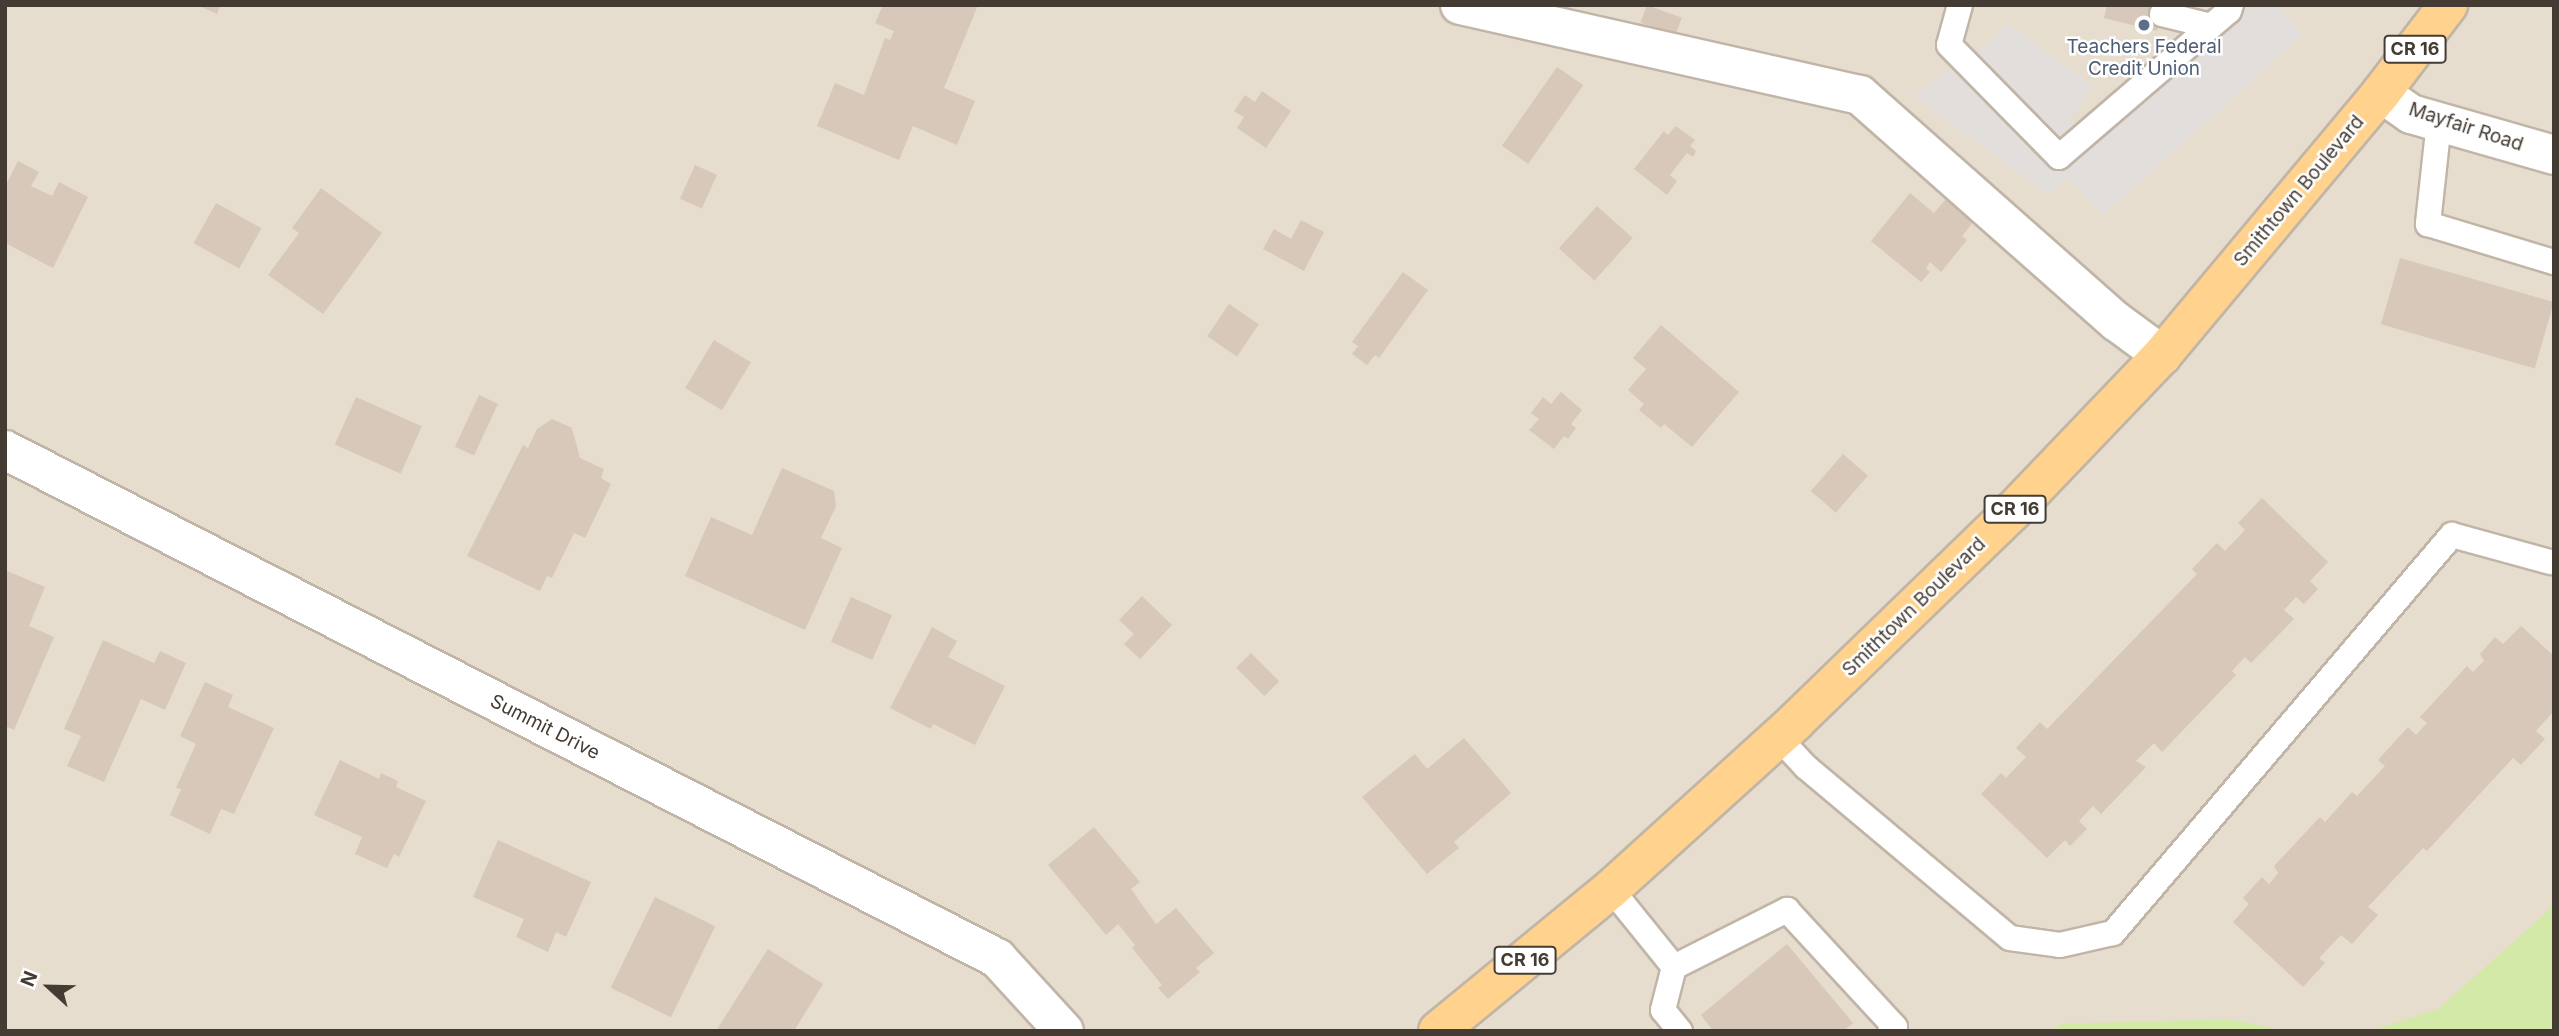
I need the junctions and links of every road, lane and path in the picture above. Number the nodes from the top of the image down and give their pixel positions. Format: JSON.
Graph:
{"nodes":[{"id":1,"x":1460,"y":5,"type":"edge"},
{"id":2,"x":1960,"y":5,"type":"edge"},
{"id":3,"x":2231,"y":5,"type":"edge"},
{"id":4,"x":2448,"y":5,"type":"edge"},
{"id":5,"x":2162,"y":14,"type":"dead end"},
{"id":6,"x":2211,"y":26,"type":"junction"},
{"id":7,"x":2381,"y":93,"type":"junction"},
{"id":8,"x":2439,"y":122,"type":"junction"},
{"id":9,"x":2554,"y":155,"type":"edge"},
{"id":10,"x":2554,"y":262,"type":"edge"},
{"id":11,"x":2161,"y":355,"type":"junction"},
{"id":12,"x":5,"y":450,"type":"edge"},
{"id":13,"x":2550,"y":562,"type":"dead end"},
{"id":14,"x":1777,"y":736,"type":"junction"},
{"id":15,"x":1611,"y":889,"type":"junction"},
{"id":16,"x":1674,"y":967,"type":"junction"},
{"id":17,"x":1064,"y":1031,"type":"edge"},
{"id":18,"x":1438,"y":1031,"type":"edge"},
{"id":19,"x":1680,"y":1031,"type":"edge"},
{"id":20,"x":1890,"y":1031,"type":"edge"}],
"edges":[{"from":1,"to":11,"type":"street"},
{"from":2,"to":6,"type":"lane"},
{"from":3,"to":6,"type":"lane"},
{"from":4,"to":7,"type":"main road","name":"Smithtown Boulevard","number":"CR 16"},
{"from":5,"to":6,"type":"lane"},
{"from":7,"to":8,"type":"street","name":"Mayfair Road"},
{"from":7,"to":11,"type":"main road","name":"Smithtown Boulevard","number":"CR 16"},
{"from":8,"to":9,"type":"street","name":"Mayfair Road"},
{"from":8,"to":10,"type":"lane"},
{"from":11,"to":14,"type":"main road","name":"Smithtown Boulevard","number":"CR 16"},
{"from":12,"to":17,"type":"street","name":"Summit Drive"},
{"from":13,"to":14,"type":"lane"},
{"from":14,"to":15,"type":"main road","name":"Smithtown Boulevard","number":"CR 16"},
{"from":15,"to":16,"type":"lane"},
{"from":15,"to":18,"type":"main road","name":"Smithtown Boulevard","number":"CR 16"},
{"from":16,"to":19,"type":"lane"},
{"from":16,"to":20,"type":"lane"}]}
